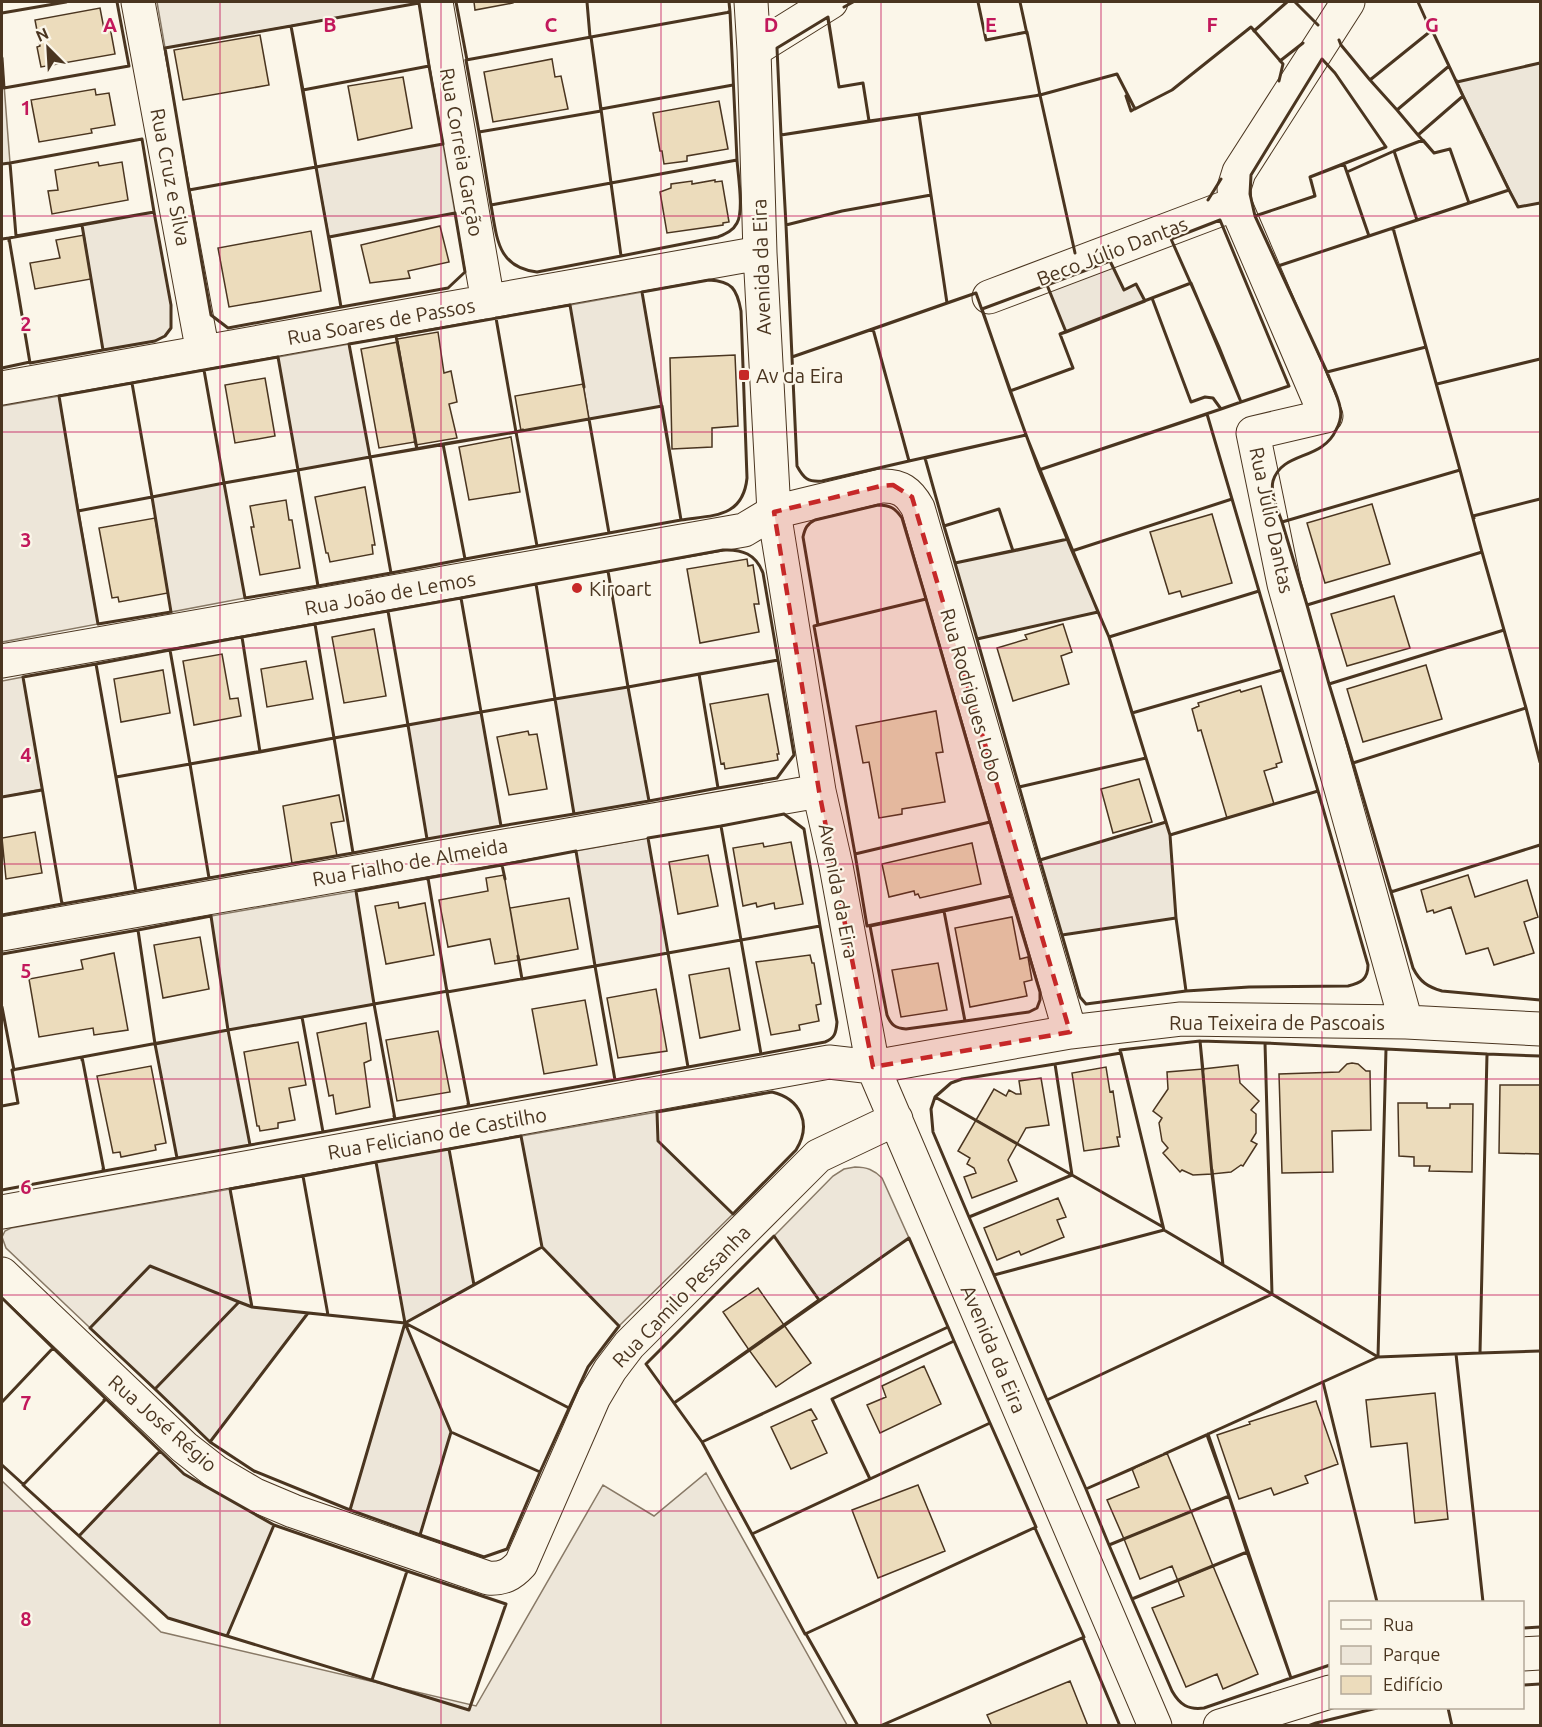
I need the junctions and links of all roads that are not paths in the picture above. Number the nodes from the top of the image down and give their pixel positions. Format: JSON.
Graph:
{"nodes":[{"id":1,"x":138,"y":2,"type":"edge"},
{"id":2,"x":436,"y":2,"type":"edge"},
{"id":3,"x":751,"y":2,"type":"edge"},
{"id":4,"x":831,"y":2,"type":"edge"},
{"id":5,"x":1348,"y":2,"type":"edge"},
{"id":6,"x":754,"y":50,"type":"junction"},
{"id":7,"x":1235,"y":204,"type":"junction"},
{"id":8,"x":760,"y":253,"type":"junction"},
{"id":9,"x":989,"y":297,"type":"dead end"},
{"id":10,"x":488,"y":302,"type":"junction"},
{"id":11,"x":203,"y":353,"type":"junction"},
{"id":12,"x":2,"y":388,"type":"edge"},
{"id":13,"x":774,"y":512,"type":"junction"},
{"id":14,"x":2,"y":661,"type":"edge"},
{"id":15,"x":819,"y":790,"type":"junction"},
{"id":16,"x":2,"y":934,"type":"edge"},
{"id":17,"x":1406,"y":1022,"type":"junction"},
{"id":18,"x":1540,"y":1029,"type":"edge"},
{"id":19,"x":1070,"y":1032,"type":"junction"},
{"id":20,"x":873,"y":1067,"type":"junction"},
{"id":21,"x":896,"y":1119,"type":"junction"},
{"id":22,"x":2,"y":1212,"type":"edge"},
{"id":23,"x":2,"y":1274,"type":"edge"},
{"id":24,"x":488,"y":1578,"type":"joint"},
{"id":25,"x":1540,"y":1653,"type":"edge"},
{"id":26,"x":1524,"y":1654,"type":"edge"},
{"id":27,"x":1329,"y":1692,"type":"edge"},
{"id":28,"x":1155,"y":1725,"type":"edge"},
{"id":29,"x":1220,"y":1725,"type":"edge"}],
"edges":[{"from":1,"to":11,"type":"street","name":"Rua Cruz e Silva"},
{"from":2,"to":10,"type":"street","name":"Rua Correia Garção"},
{"from":3,"to":6,"type":"street","name":"Avenida da Eira"},
{"from":4,"to":6,"type":"street"},
{"from":5,"to":7,"type":"street","name":"Rua Júlio Dantas"},
{"from":6,"to":8,"type":"street","name":"Avenida da Eira"},
{"from":7,"to":9,"type":"street","name":"Beco Júlio Dantas"},
{"from":7,"to":17,"type":"street","name":"Rua Júlio Dantas"},
{"from":8,"to":10,"type":"street","name":"Rua Soares de Passos"},
{"from":8,"to":13,"type":"street","name":"Avenida da Eira"},
{"from":10,"to":11,"type":"street","name":"Rua Soares de Passos"},
{"from":11,"to":12,"type":"street","name":"Rua Soares de Passos"},
{"from":13,"to":14,"type":"street","name":"Rua João de Lemos"},
{"from":13,"to":15,"type":"street","name":"Avenida da Eira"},
{"from":13,"to":19,"type":"street","name":"Rua Rodrigues Lobo"},
{"from":15,"to":16,"type":"street","name":"Rua Fialho de Almeida"},
{"from":15,"to":20,"type":"street","name":"Avenida da Eira"},
{"from":17,"to":18,"type":"street","name":"Rua Teixeira de Pascoais"},
{"from":17,"to":19,"type":"street","name":"Rua Teixeira de Pascoais"},
{"from":19,"to":20,"type":"street","name":"Rua Teixeira de Pascoais"},
{"from":20,"to":21,"type":"street","name":"Avenida da Eira"},
{"from":20,"to":22,"type":"street","name":"Rua Feliciano de Castilho"},
{"from":21,"to":24,"type":"street","name":"Rua Camilo Pessanha"},
{"from":21,"to":28,"type":"street","name":"Avenida da Eira"},
{"from":23,"to":24,"type":"street","name":"Rua José Régio"},
{"from":25,"to":26,"type":"street"},
{"from":27,"to":29,"type":"street"}]}
